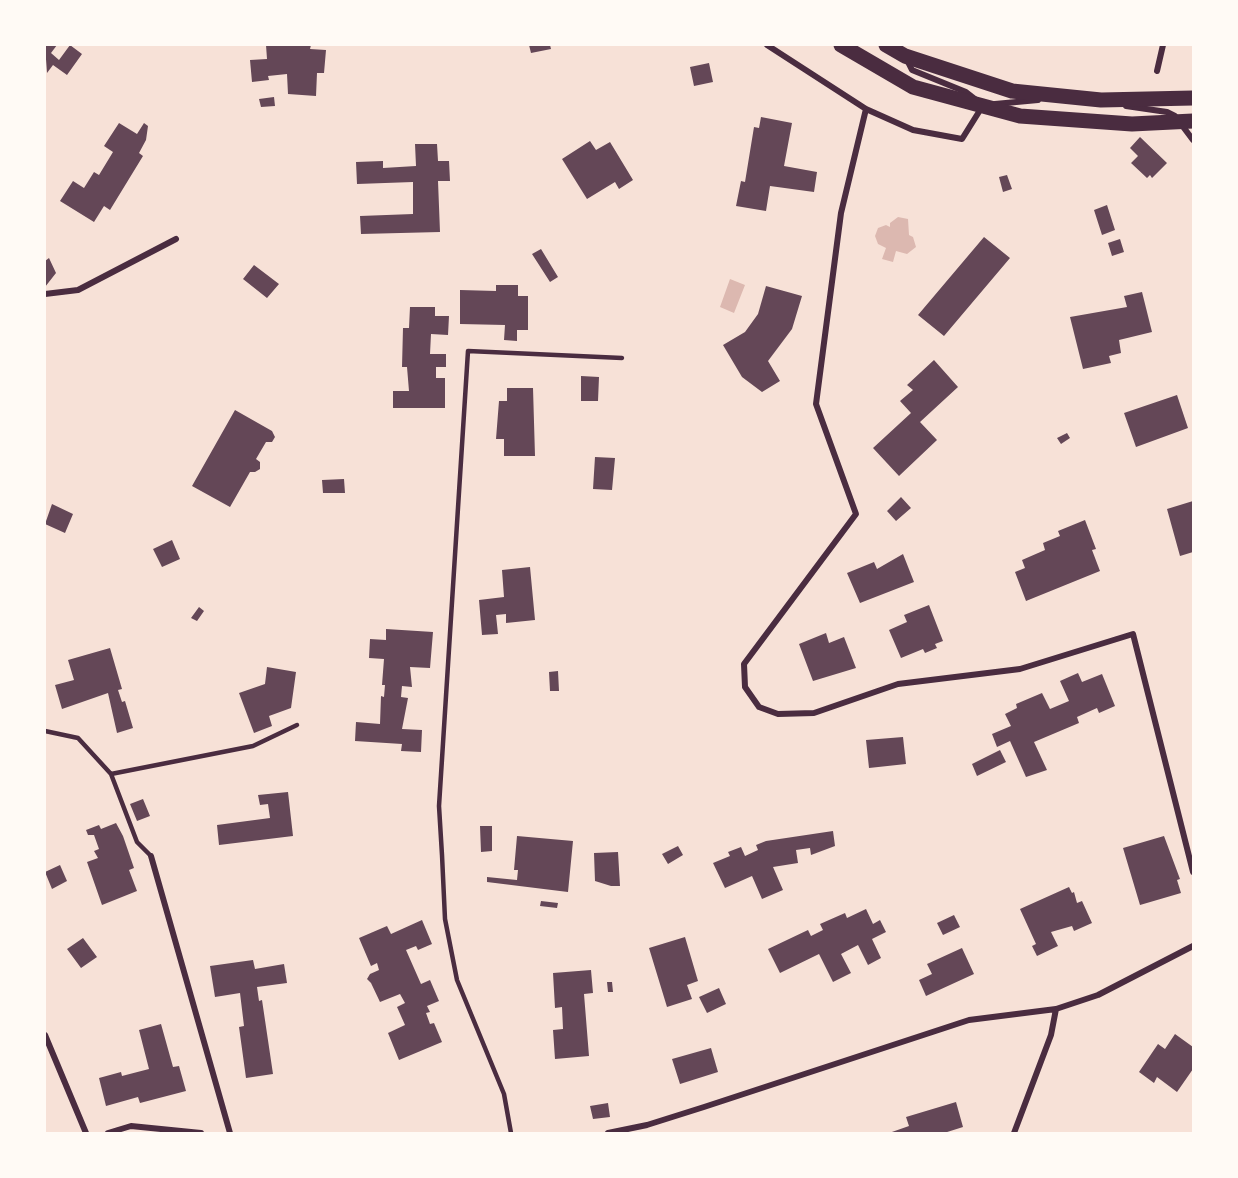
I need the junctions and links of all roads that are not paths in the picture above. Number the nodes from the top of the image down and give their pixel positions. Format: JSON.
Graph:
{"nodes":[{"id":1,"x":767,"y":45,"type":"edge"},
{"id":2,"x":841,"y":45,"type":"edge"},
{"id":3,"x":886,"y":45,"type":"edge"},
{"id":4,"x":1163,"y":45,"type":"edge"},
{"id":5,"x":905,"y":56,"type":"junction"},
{"id":6,"x":1157,"y":71,"type":"dead end"},
{"id":7,"x":1066,"y":97,"type":"junction"},
{"id":8,"x":1101,"y":100,"type":"junction"},
{"id":9,"x":980,"y":107,"type":"junction"},
{"id":10,"x":866,"y":109,"type":"junction"},
{"id":11,"x":1190,"y":113,"type":"edge"},
{"id":12,"x":1193,"y":140,"type":"edge"},
{"id":13,"x":176,"y":239,"type":"dead end"},
{"id":14,"x":45,"y":294,"type":"edge"},
{"id":15,"x":622,"y":358,"type":"dead end"},
{"id":16,"x":297,"y":725,"type":"dead end"},
{"id":17,"x":45,"y":731,"type":"edge"},
{"id":18,"x":111,"y":774,"type":"junction"},
{"id":19,"x":151,"y":856,"type":"joint"},
{"id":20,"x":1193,"y":872,"type":"edge"},
{"id":21,"x":1193,"y":946,"type":"edge"},
{"id":22,"x":1056,"y":1009,"type":"junction"},
{"id":23,"x":45,"y":1035,"type":"edge"},
{"id":24,"x":86,"y":1133,"type":"edge"},
{"id":25,"x":108,"y":1133,"type":"edge"},
{"id":26,"x":201,"y":1133,"type":"edge"},
{"id":27,"x":230,"y":1133,"type":"edge"},
{"id":28,"x":511,"y":1133,"type":"edge"},
{"id":29,"x":608,"y":1133,"type":"edge"},
{"id":30,"x":1014,"y":1133,"type":"edge"}],
"edges":[{"from":1,"to":10,"type":"street"},
{"from":2,"to":9,"type":"main road"},
{"from":3,"to":5,"type":"main road"},
{"from":4,"to":6,"type":"street"},
{"from":5,"to":7,"type":"main road"},
{"from":5,"to":9,"type":"street"},
{"from":7,"to":8,"type":"main road"},
{"from":7,"to":9,"type":"street"},
{"from":8,"to":11,"type":"main road"},
{"from":8,"to":11,"type":"street"},
{"from":9,"to":10,"type":"street"},
{"from":9,"to":11,"type":"main road"},
{"from":10,"to":20,"type":"street"},
{"from":11,"to":12,"type":"street"},
{"from":13,"to":14,"type":"street"},
{"from":15,"to":28,"type":"lane"},
{"from":16,"to":18,"type":"lane"},
{"from":17,"to":18,"type":"lane"},
{"from":18,"to":19,"type":"lane"},
{"from":19,"to":27,"type":"street"},
{"from":21,"to":22,"type":"street"},
{"from":22,"to":29,"type":"street"},
{"from":22,"to":30,"type":"street"},
{"from":23,"to":24,"type":"street"},
{"from":25,"to":26,"type":"street"}]}
